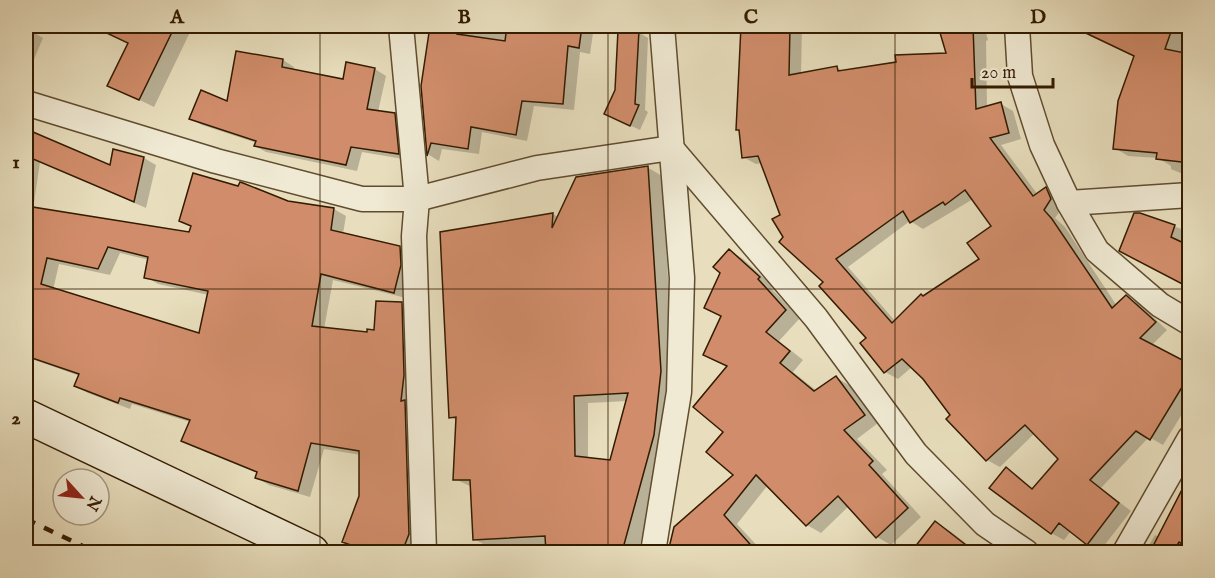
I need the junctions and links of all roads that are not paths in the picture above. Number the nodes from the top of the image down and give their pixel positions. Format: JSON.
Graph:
{"nodes":[{"id":1,"x":401,"y":26,"type":"edge"},
{"id":2,"x":662,"y":26,"type":"edge"},
{"id":3,"x":1017,"y":26,"type":"edge"},
{"id":4,"x":26,"y":103,"type":"edge"},
{"id":5,"x":671,"y":148,"type":"junction"},
{"id":6,"x":1190,"y":195,"type":"edge"},
{"id":7,"x":417,"y":200,"type":"junction"},
{"id":8,"x":1069,"y":203,"type":"junction"},
{"id":9,"x":1190,"y":323,"type":"edge"},
{"id":10,"x":26,"y":416,"type":"edge"},
{"id":11,"x":1190,"y":438,"type":"edge"},
{"id":12,"x":312,"y":552,"type":"edge"},
{"id":13,"x":424,"y":552,"type":"edge"},
{"id":14,"x":653,"y":552,"type":"edge"},
{"id":15,"x":1026,"y":552,"type":"edge"},
{"id":16,"x":1125,"y":552,"type":"edge"}],
"edges":[{"from":1,"to":7,"type":"street"},
{"from":2,"to":5,"type":"street"},
{"from":3,"to":8,"type":"street"},
{"from":4,"to":7,"type":"street"},
{"from":5,"to":7,"type":"street"},
{"from":5,"to":14,"type":"street"},
{"from":5,"to":15,"type":"street"},
{"from":6,"to":8,"type":"street"},
{"from":7,"to":13,"type":"street"},
{"from":8,"to":9,"type":"street"},
{"from":10,"to":12,"type":"main road"},
{"from":11,"to":16,"type":"street"}]}
